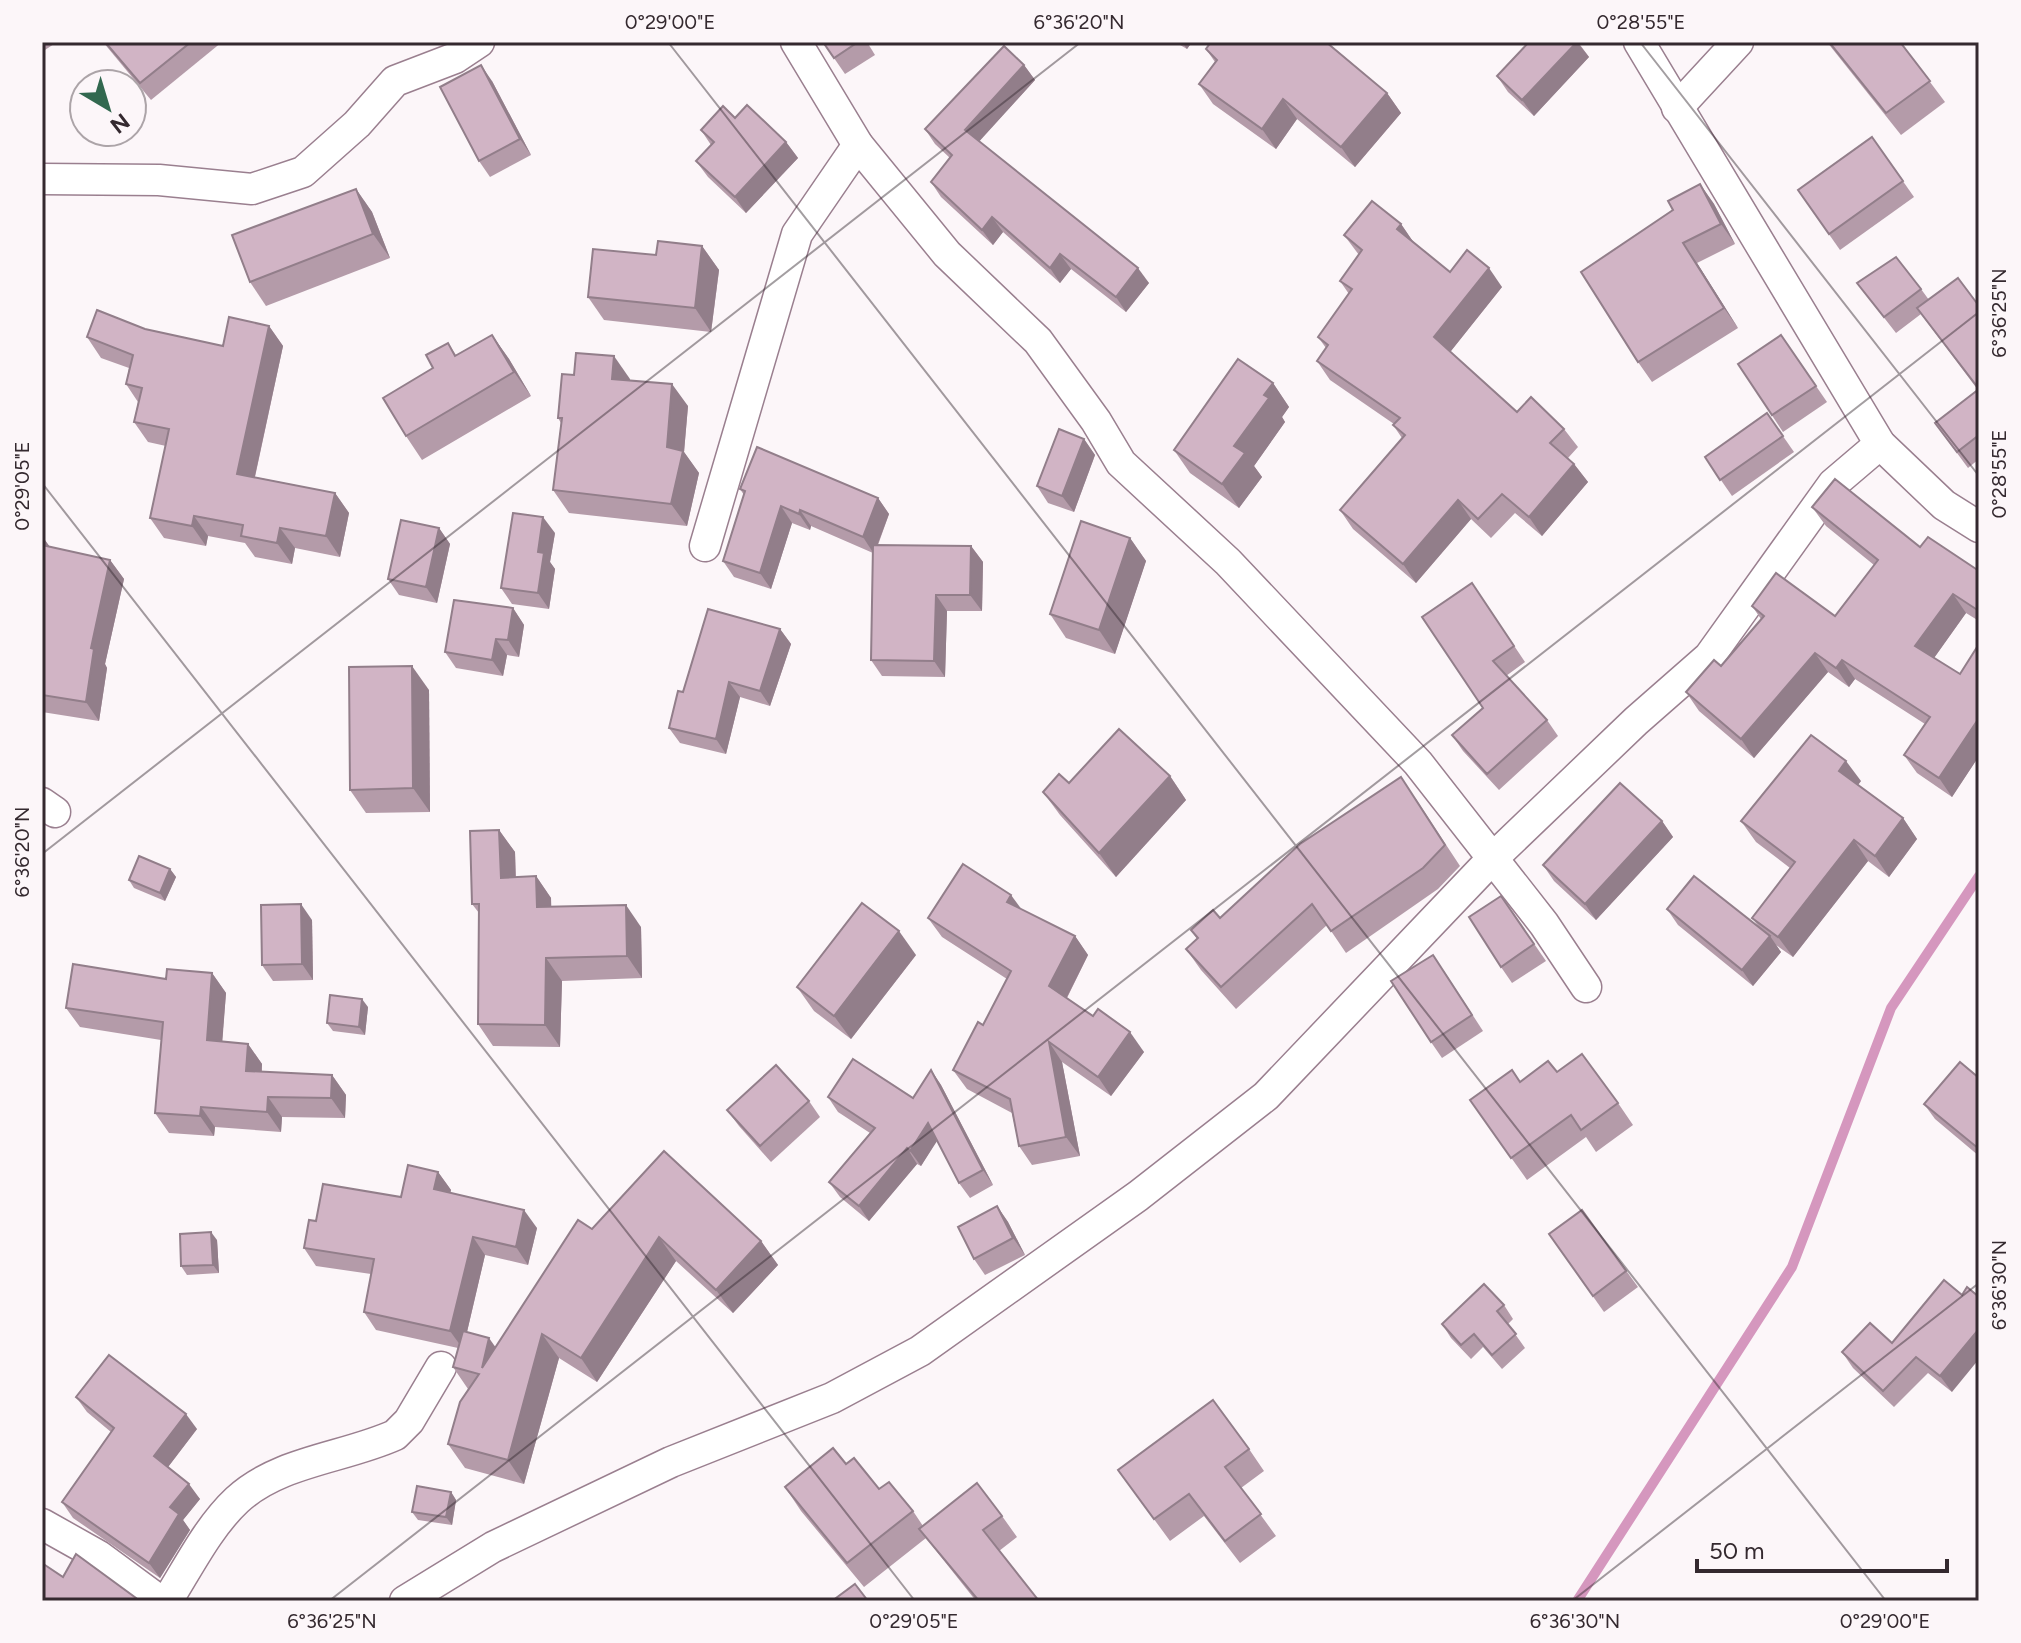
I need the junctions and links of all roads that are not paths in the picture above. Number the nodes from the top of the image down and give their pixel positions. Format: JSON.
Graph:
{"nodes":[{"id":1,"x":479,"y":42,"type":"edge"},
{"id":2,"x":796,"y":42,"type":"edge"},
{"id":3,"x":1639,"y":42,"type":"edge"},
{"id":4,"x":1738,"y":42,"type":"edge"},
{"id":5,"x":1677,"y":108,"type":"junction"},
{"id":6,"x":858,"y":145,"type":"junction"},
{"id":7,"x":42,"y":179,"type":"edge"},
{"id":8,"x":1880,"y":444,"type":"junction"},
{"id":9,"x":1979,"y":527,"type":"edge"},
{"id":10,"x":705,"y":546,"type":"dead end"},
{"id":11,"x":1493,"y":858,"type":"junction"},
{"id":12,"x":1586,"y":987,"type":"dead end"},
{"id":13,"x":441,"y":1367,"type":"dead end"},
{"id":14,"x":42,"y":1524,"type":"edge"},
{"id":15,"x":160,"y":1601,"type":"edge"},
{"id":16,"x":167,"y":1601,"type":"edge"},
{"id":17,"x":405,"y":1601,"type":"edge"}],
"edges":[{"from":1,"to":7,"type":"street"},
{"from":2,"to":6,"type":"street"},
{"from":3,"to":5,"type":"street"},
{"from":4,"to":5,"type":"street"},
{"from":5,"to":8,"type":"street"},
{"from":6,"to":10,"type":"street"},
{"from":6,"to":11,"type":"street"},
{"from":8,"to":9,"type":"street"},
{"from":8,"to":11,"type":"street"},
{"from":11,"to":12,"type":"street"},
{"from":11,"to":17,"type":"street"},
{"from":13,"to":16,"type":"street"},
{"from":14,"to":15,"type":"street"}]}
